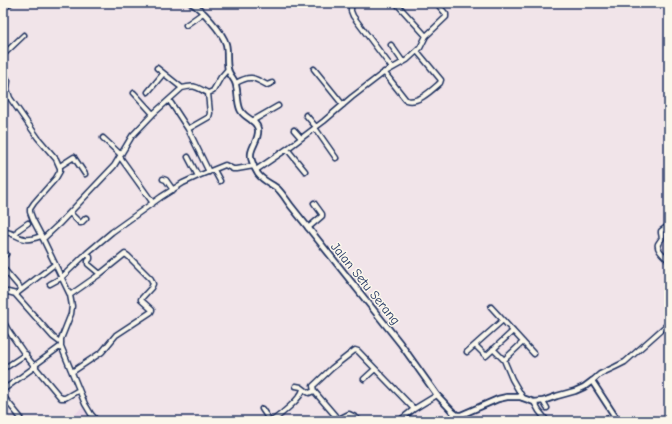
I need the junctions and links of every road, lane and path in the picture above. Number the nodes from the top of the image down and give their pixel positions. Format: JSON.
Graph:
{"nodes":[{"id":1,"x":10,"y":3,"type":"edge"},
{"id":2,"x":191,"y":3,"type":"edge"},
{"id":3,"x":351,"y":3,"type":"edge"},
{"id":4,"x":396,"y":3,"type":"edge"},
{"id":5,"x":439,"y":3,"type":"edge"},
{"id":6,"x":3,"y":7,"type":"edge"},
{"id":7,"x":203,"y":13,"type":"junction"},
{"id":8,"x":186,"y":25,"type":"dead end"},
{"id":9,"x":24,"y":35,"type":"dead end"},
{"id":10,"x":426,"y":36,"type":"junction"},
{"id":11,"x":391,"y":45,"type":"dead end"},
{"id":12,"x":416,"y":51,"type":"junction"},
{"id":13,"x":3,"y":54,"type":"edge"},
{"id":14,"x":403,"y":62,"type":"junction"},
{"id":15,"x":157,"y":68,"type":"dead end"},
{"id":16,"x":392,"y":68,"type":"junction"},
{"id":17,"x":228,"y":69,"type":"junction"},
{"id":18,"x":314,"y":69,"type":"dead end"},
{"id":19,"x":3,"y":72,"type":"edge"},
{"id":20,"x":384,"y":72,"type":"junction"},
{"id":21,"x":163,"y":74,"type":"junction"},
{"id":22,"x":236,"y":83,"type":"junction"},
{"id":23,"x":272,"y":83,"type":"dead end"},
{"id":24,"x":8,"y":84,"type":"junction"},
{"id":25,"x":182,"y":88,"type":"junction"},
{"id":26,"x":3,"y":89,"type":"edge"},
{"id":27,"x":148,"y":92,"type":"dead end"},
{"id":28,"x":134,"y":93,"type":"dead end"},
{"id":29,"x":208,"y":93,"type":"junction"},
{"id":30,"x":169,"y":100,"type":"junction"},
{"id":31,"x":343,"y":105,"type":"junction"},
{"id":32,"x":278,"y":106,"type":"dead end"},
{"id":33,"x":153,"y":114,"type":"junction"},
{"id":34,"x":306,"y":115,"type":"dead end"},
{"id":35,"x":252,"y":121,"type":"junction"},
{"id":36,"x":188,"y":128,"type":"junction"},
{"id":37,"x":315,"y":128,"type":"junction"},
{"id":38,"x":294,"y":130,"type":"dead end"},
{"id":39,"x":103,"y":138,"type":"dead end"},
{"id":40,"x":302,"y":138,"type":"junction"},
{"id":41,"x":287,"y":149,"type":"junction"},
{"id":42,"x":120,"y":156,"type":"junction"},
{"id":43,"x":188,"y":157,"type":"dead end"},
{"id":44,"x":336,"y":158,"type":"dead end"},
{"id":45,"x":60,"y":166,"type":"junction"},
{"id":46,"x":255,"y":168,"type":"junction"},
{"id":47,"x":211,"y":171,"type":"junction"},
{"id":48,"x":305,"y":171,"type":"dead end"},
{"id":49,"x":85,"y":174,"type":"dead end"},
{"id":50,"x":198,"y":176,"type":"junction"},
{"id":51,"x":163,"y":179,"type":"dead end"},
{"id":52,"x":220,"y":181,"type":"dead end"},
{"id":53,"x":173,"y":190,"type":"junction"},
{"id":54,"x":153,"y":203,"type":"junction"},
{"id":55,"x":314,"y":203,"type":"dead end"},
{"id":56,"x":70,"y":213,"type":"junction"},
{"id":57,"x":86,"y":218,"type":"dead end"},
{"id":58,"x":28,"y":223,"type":"dead end"},
{"id":59,"x":669,"y":224,"type":"edge"},
{"id":60,"x":308,"y":228,"type":"junction"},
{"id":61,"x":3,"y":231,"type":"edge"},
{"id":62,"x":15,"y":236,"type":"junction"},
{"id":63,"x":42,"y":237,"type":"junction"},
{"id":64,"x":87,"y":253,"type":"junction"},
{"id":65,"x":669,"y":261,"type":"edge"},
{"id":66,"x":55,"y":264,"type":"junction"},
{"id":67,"x":3,"y":268,"type":"edge"},
{"id":68,"x":100,"y":274,"type":"junction"},
{"id":69,"x":61,"y":278,"type":"junction"},
{"id":70,"x":50,"y":284,"type":"dead end"},
{"id":71,"x":21,"y":290,"type":"junction"},
{"id":72,"x":3,"y":293,"type":"edge"},
{"id":73,"x":15,"y":294,"type":"junction"},
{"id":74,"x":70,"y":295,"type":"junction"},
{"id":75,"x":491,"y":307,"type":"dead end"},
{"id":76,"x":503,"y":320,"type":"junction"},
{"id":77,"x":3,"y":322,"type":"edge"},
{"id":78,"x":669,"y":323,"type":"edge"},
{"id":79,"x":8,"y":330,"type":"junction"},
{"id":80,"x":513,"y":331,"type":"junction"},
{"id":81,"x":3,"y":332,"type":"edge"},
{"id":82,"x":523,"y":342,"type":"junction"},
{"id":83,"x":61,"y":344,"type":"junction"},
{"id":84,"x":475,"y":345,"type":"junction"},
{"id":85,"x":493,"y":349,"type":"junction"},
{"id":86,"x":467,"y":352,"type":"dead end"},
{"id":87,"x":26,"y":354,"type":"junction"},
{"id":88,"x":534,"y":354,"type":"dead end"},
{"id":89,"x":504,"y":360,"type":"junction"},
{"id":90,"x":35,"y":366,"type":"junction"},
{"id":91,"x":3,"y":367,"type":"edge"},
{"id":92,"x":375,"y":369,"type":"junction"},
{"id":93,"x":72,"y":372,"type":"junction"},
{"id":94,"x":364,"y":379,"type":"dead end"},
{"id":95,"x":592,"y":381,"type":"junction"},
{"id":96,"x":296,"y":386,"type":"dead end"},
{"id":97,"x":303,"y":389,"type":"junction"},
{"id":98,"x":3,"y":390,"type":"edge"},
{"id":99,"x":79,"y":390,"type":"junction"},
{"id":100,"x":314,"y":391,"type":"junction"},
{"id":101,"x":437,"y":395,"type":"junction"},
{"id":102,"x":3,"y":396,"type":"edge"},
{"id":103,"x":523,"y":398,"type":"junction"},
{"id":104,"x":542,"y":401,"type":"junction"},
{"id":105,"x":534,"y":402,"type":"junction"},
{"id":106,"x":547,"y":408,"type":"dead end"},
{"id":107,"x":262,"y":409,"type":"dead end"},
{"id":108,"x":414,"y":409,"type":"junction"},
{"id":109,"x":456,"y":414,"type":"junction"},
{"id":110,"x":614,"y":416,"type":"junction"},
{"id":111,"x":20,"y":417,"type":"dead end"},
{"id":112,"x":336,"y":420,"type":"edge"},
{"id":113,"x":97,"y":421,"type":"edge"},
{"id":114,"x":271,"y":421,"type":"edge"},
{"id":115,"x":360,"y":421,"type":"edge"},
{"id":116,"x":399,"y":421,"type":"edge"},
{"id":117,"x":446,"y":421,"type":"edge"},
{"id":118,"x":460,"y":421,"type":"edge"},
{"id":119,"x":547,"y":421,"type":"edge"},
{"id":120,"x":604,"y":421,"type":"edge"},
{"id":121,"x":618,"y":421,"type":"edge"}],
"edges":[{"from":1,"to":6,"type":"street"},
{"from":2,"to":7,"type":"street"},
{"from":3,"to":16,"type":"street"},
{"from":4,"to":10,"type":"street"},
{"from":5,"to":10,"type":"street"},
{"from":7,"to":8,"type":"street"},
{"from":7,"to":17,"type":"street"},
{"from":9,"to":13,"type":"street"},
{"from":10,"to":12,"type":"street"},
{"from":11,"to":14,"type":"street"},
{"from":12,"to":14,"type":"street"},
{"from":12,"to":20,"type":"street"},
{"from":14,"to":16,"type":"street"},
{"from":15,"to":21,"type":"street"},
{"from":16,"to":20,"type":"street"},
{"from":17,"to":22,"type":"street"},
{"from":17,"to":29,"type":"street"},
{"from":18,"to":31,"type":"street"},
{"from":19,"to":24,"type":"street"},
{"from":20,"to":31,"type":"street"},
{"from":21,"to":25,"type":"street"},
{"from":21,"to":27,"type":"street"},
{"from":22,"to":23,"type":"street"},
{"from":22,"to":35,"type":"street"},
{"from":24,"to":26,"type":"street"},
{"from":24,"to":45,"type":"street"},
{"from":25,"to":29,"type":"street"},
{"from":25,"to":30,"type":"street"},
{"from":28,"to":33,"type":"street"},
{"from":29,"to":36,"type":"street"},
{"from":30,"to":33,"type":"street"},
{"from":30,"to":36,"type":"street"},
{"from":31,"to":37,"type":"street"},
{"from":32,"to":35,"type":"street"},
{"from":33,"to":42,"type":"street"},
{"from":34,"to":37,"type":"street"},
{"from":35,"to":46,"type":"street"},
{"from":36,"to":47,"type":"street"},
{"from":37,"to":40,"type":"street"},
{"from":37,"to":44,"type":"street"},
{"from":38,"to":40,"type":"street"},
{"from":39,"to":42,"type":"street"},
{"from":40,"to":41,"type":"street"},
{"from":41,"to":46,"type":"street"},
{"from":41,"to":48,"type":"street"},
{"from":42,"to":54,"type":"street"},
{"from":42,"to":56,"type":"street"},
{"from":43,"to":50,"type":"street"},
{"from":45,"to":49,"type":"street"},
{"from":45,"to":63,"type":"street"},
{"from":46,"to":47,"type":"street"},
{"from":46,"to":60,"type":"street","name":"Jalan Setu Serang"},
{"from":47,"to":50,"type":"street"},
{"from":47,"to":52,"type":"street"},
{"from":50,"to":53,"type":"street"},
{"from":51,"to":53,"type":"street"},
{"from":53,"to":54,"type":"street"},
{"from":54,"to":64,"type":"street"},
{"from":55,"to":60,"type":"street"},
{"from":56,"to":57,"type":"street"},
{"from":56,"to":63,"type":"street"},
{"from":58,"to":62,"type":"street"},
{"from":59,"to":65,"type":"street"},
{"from":60,"to":101,"type":"street","name":"Jalan Setu Serang"},
{"from":61,"to":62,"type":"street"},
{"from":62,"to":63,"type":"street"},
{"from":63,"to":66,"type":"street"},
{"from":64,"to":68,"type":"street"},
{"from":64,"to":69,"type":"street"},
{"from":66,"to":69,"type":"street"},
{"from":66,"to":71,"type":"street"},
{"from":67,"to":71,"type":"street"},
{"from":68,"to":74,"type":"street"},
{"from":68,"to":93,"type":"street"},
{"from":69,"to":70,"type":"street"},
{"from":69,"to":74,"type":"street"},
{"from":71,"to":73,"type":"street"},
{"from":72,"to":73,"type":"street"},
{"from":73,"to":83,"type":"street"},
{"from":74,"to":83,"type":"street"},
{"from":75,"to":76,"type":"street"},
{"from":76,"to":80,"type":"street"},
{"from":76,"to":84,"type":"street"},
{"from":77,"to":79,"type":"street"},
{"from":78,"to":95,"type":"street"},
{"from":79,"to":81,"type":"street"},
{"from":79,"to":87,"type":"street"},
{"from":80,"to":82,"type":"street"},
{"from":80,"to":85,"type":"street"},
{"from":82,"to":88,"type":"street"},
{"from":82,"to":89,"type":"street"},
{"from":83,"to":90,"type":"street"},
{"from":83,"to":93,"type":"street"},
{"from":84,"to":85,"type":"street"},
{"from":84,"to":86,"type":"street"},
{"from":85,"to":89,"type":"street"},
{"from":87,"to":90,"type":"street"},
{"from":87,"to":91,"type":"street"},
{"from":89,"to":103,"type":"street"},
{"from":90,"to":98,"type":"street"},
{"from":90,"to":99,"type":"street"},
{"from":92,"to":94,"type":"street"},
{"from":92,"to":100,"type":"street"},
{"from":92,"to":108,"type":"street"},
{"from":93,"to":99,"type":"street"},
{"from":95,"to":104,"type":"street"},
{"from":95,"to":110,"type":"street"},
{"from":96,"to":97,"type":"street"},
{"from":97,"to":100,"type":"street"},
{"from":97,"to":114,"type":"street"},
{"from":99,"to":113,"type":"street"},
{"from":100,"to":112,"type":"street"},
{"from":101,"to":108,"type":"street"},
{"from":101,"to":109,"type":"street","name":"Jalan Setu Serang"},
{"from":102,"to":111,"type":"street"},
{"from":103,"to":105,"type":"street"},
{"from":103,"to":109,"type":"street"},
{"from":104,"to":105,"type":"street"},
{"from":104,"to":106,"type":"street"},
{"from":105,"to":119,"type":"street"},
{"from":107,"to":114,"type":"street"},
{"from":108,"to":116,"type":"street"},
{"from":109,"to":117,"type":"street"},
{"from":109,"to":118,"type":"street"},
{"from":110,"to":120,"type":"street"},
{"from":110,"to":121,"type":"street"},
{"from":112,"to":115,"type":"street"}]}
